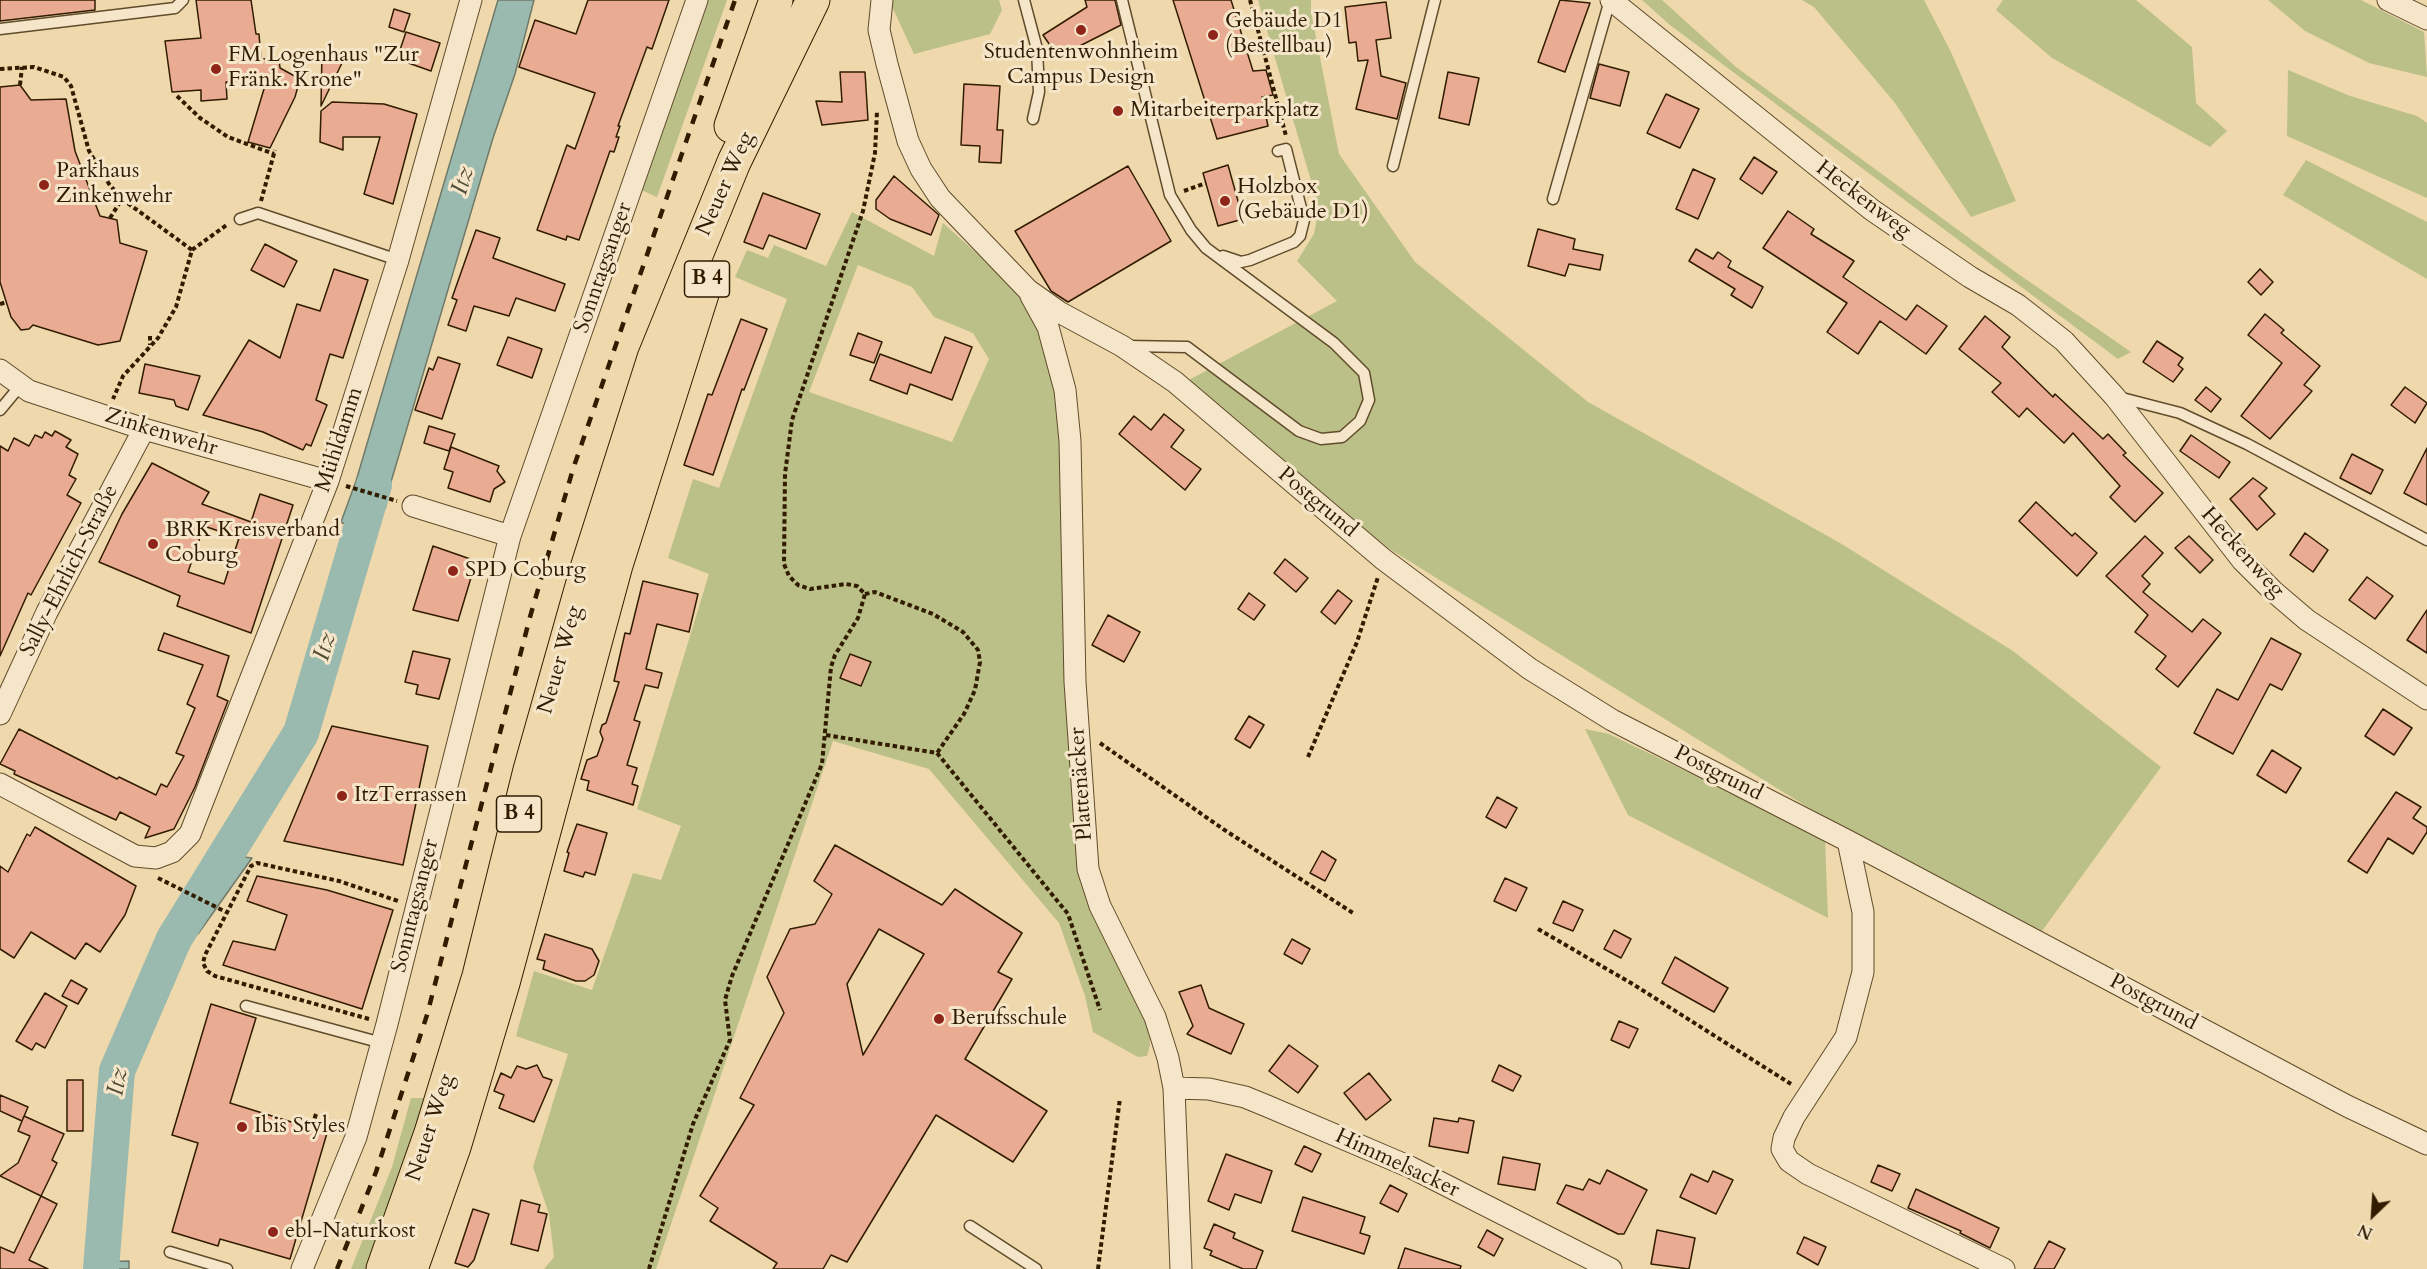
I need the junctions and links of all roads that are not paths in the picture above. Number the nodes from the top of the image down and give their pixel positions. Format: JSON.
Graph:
{"nodes":[{"id":1,"x":183,"y":0,"type":"edge"},
{"id":2,"x":471,"y":0,"type":"edge"},
{"id":3,"x":697,"y":0,"type":"edge"},
{"id":4,"x":776,"y":0,"type":"edge"},
{"id":5,"x":813,"y":0,"type":"edge"},
{"id":6,"x":835,"y":0,"type":"edge"},
{"id":7,"x":882,"y":0,"type":"edge"},
{"id":8,"x":1023,"y":0,"type":"edge"},
{"id":9,"x":1122,"y":0,"type":"edge"},
{"id":10,"x":1435,"y":0,"type":"edge"},
{"id":11,"x":1610,"y":0,"type":"edge"},
{"id":12,"x":2388,"y":0,"type":"edge"},
{"id":13,"x":2427,"y":19,"type":"edge"},
{"id":14,"x":0,"y":29,"type":"edge"},
{"id":15,"x":1033,"y":119,"type":"dead end"},
{"id":16,"x":1282,"y":150,"type":"road end"},
{"id":17,"x":1393,"y":166,"type":"dead end"},
{"id":18,"x":1553,"y":199,"type":"dead end"},
{"id":19,"x":240,"y":219,"type":"road end"},
{"id":20,"x":1206,"y":248,"type":"junction"},
{"id":21,"x":398,"y":260,"type":"junction"},
{"id":22,"x":1028,"y":290,"type":"junction"},
{"id":23,"x":1122,"y":346,"type":"junction"},
{"id":24,"x":654,"y":358,"type":"junction"},
{"id":25,"x":0,"y":370,"type":"edge"},
{"id":26,"x":20,"y":386,"type":"junction"},
{"id":27,"x":2115,"y":397,"type":"junction"},
{"id":28,"x":0,"y":410,"type":"edge"},
{"id":29,"x":144,"y":429,"type":"junction"},
{"id":30,"x":334,"y":483,"type":"junction"},
{"id":31,"x":406,"y":504,"type":"road end"},
{"id":32,"x":510,"y":536,"type":"junction"},
{"id":33,"x":2427,"y":540,"type":"edge"},
{"id":34,"x":2427,"y":699,"type":"edge"},
{"id":35,"x":0,"y":714,"type":"edge"},
{"id":36,"x":0,"y":784,"type":"edge"},
{"id":37,"x":1848,"y":841,"type":"junction"},
{"id":38,"x":246,"y":1006,"type":"dead end"},
{"id":39,"x":384,"y":1034,"type":"junction"},
{"id":40,"x":1174,"y":1088,"type":"junction"},
{"id":41,"x":2427,"y":1144,"type":"edge"},
{"id":42,"x":970,"y":1226,"type":"dead end"},
{"id":43,"x":170,"y":1252,"type":"dead end"},
{"id":44,"x":227,"y":1269,"type":"edge"},
{"id":45,"x":302,"y":1269,"type":"edge"},
{"id":46,"x":383,"y":1269,"type":"edge"},
{"id":47,"x":411,"y":1269,"type":"edge"},
{"id":48,"x":1036,"y":1269,"type":"edge"},
{"id":49,"x":1181,"y":1269,"type":"edge"},
{"id":50,"x":1611,"y":1269,"type":"edge"},
{"id":51,"x":2004,"y":1269,"type":"edge"}],
"edges":[{"from":1,"to":14,"type":"lane"},
{"from":2,"to":21,"type":"street","name":"Mühldamm"},
{"from":3,"to":32,"type":"street","name":"Sonntagsanger"},
{"from":4,"to":24,"type":"highway"},
{"from":5,"to":24,"type":"highway","name":"Neuer Weg","number":"B 4"},
{"from":6,"to":47,"type":"highway","name":"Neuer Weg","number":"B 4"},
{"from":7,"to":22,"type":"street","name":"Postgrund"},
{"from":8,"to":15,"type":"lane"},
{"from":9,"to":20,"type":"lane"},
{"from":10,"to":17,"type":"lane"},
{"from":11,"to":18,"type":"lane"},
{"from":11,"to":27,"type":"street","name":"Heckenweg"},
{"from":12,"to":13,"type":"street"},
{"from":16,"to":20,"type":"lane"},
{"from":19,"to":21,"type":"lane"},
{"from":20,"to":23,"type":"lane"},
{"from":21,"to":30,"type":"street","name":"Mühldamm"},
{"from":22,"to":23,"type":"street","name":"Postgrund"},
{"from":22,"to":40,"type":"street","name":"Plattenäcker"},
{"from":23,"to":37,"type":"street","name":"Postgrund"},
{"from":24,"to":46,"type":"highway","name":"Neuer Weg","number":"B 4"},
{"from":25,"to":26,"type":"street","name":"Zinkenwehr"},
{"from":26,"to":28,"type":"lane"},
{"from":26,"to":29,"type":"street","name":"Zinkenwehr"},
{"from":27,"to":33,"type":"lane"},
{"from":27,"to":34,"type":"street","name":"Heckenweg"},
{"from":29,"to":30,"type":"street","name":"Zinkenwehr"},
{"from":29,"to":35,"type":"street","name":"Sally-Ehrlich-Straße"},
{"from":30,"to":36,"type":"street","name":"Mühldamm"},
{"from":31,"to":32,"type":"street"},
{"from":32,"to":39,"type":"street","name":"Sonntagsanger"},
{"from":37,"to":41,"type":"street","name":"Postgrund"},
{"from":37,"to":51,"type":"street"},
{"from":38,"to":39,"type":"lane"},
{"from":39,"to":45,"type":"street","name":"Sonntagsanger"},
{"from":40,"to":49,"type":"street","name":"Plattenäcker"},
{"from":40,"to":50,"type":"street","name":"Himmelsacker"},
{"from":42,"to":48,"type":"lane"},
{"from":43,"to":44,"type":"lane"}]}
